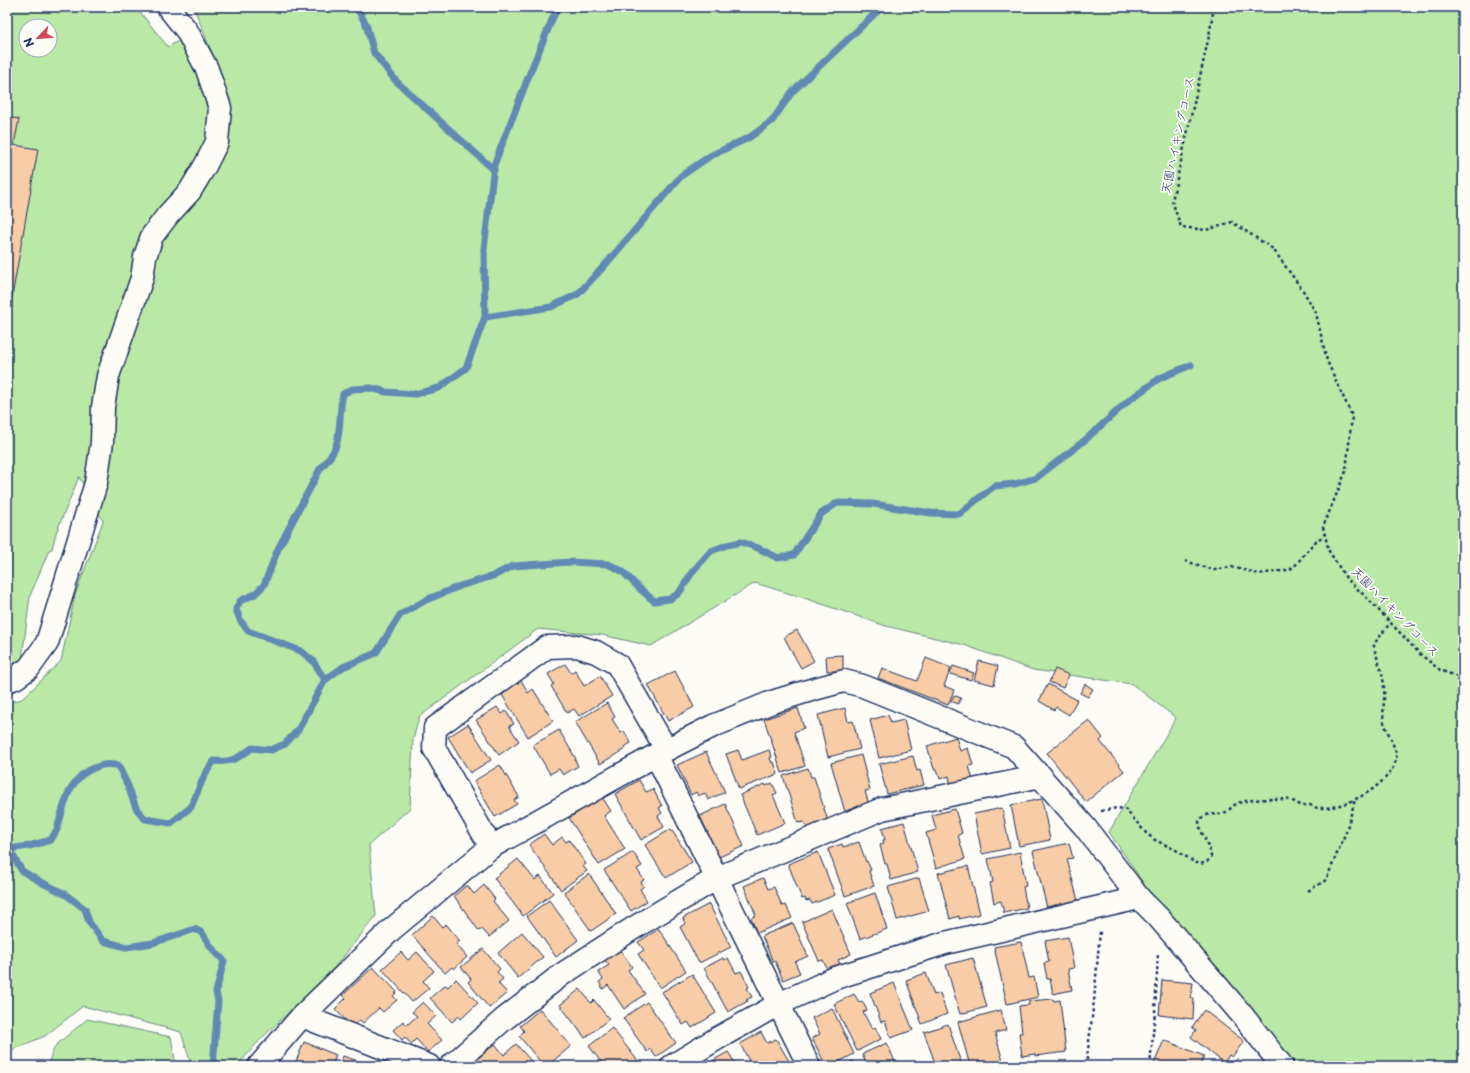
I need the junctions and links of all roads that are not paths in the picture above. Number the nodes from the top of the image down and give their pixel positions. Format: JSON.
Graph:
{"nodes":[{"id":1,"x":168,"y":7,"type":"edge"},
{"id":2,"x":7,"y":681,"type":"edge"},
{"id":3,"x":661,"y":752,"type":"junction"},
{"id":4,"x":1041,"y":776,"type":"junction"},
{"id":5,"x":491,"y":847,"type":"junction"},
{"id":6,"x":717,"y":878,"type":"junction"},
{"id":7,"x":1140,"y":898,"type":"junction"},
{"id":8,"x":779,"y":1004,"type":"junction"},
{"id":9,"x":302,"y":1016,"type":"junction"},
{"id":10,"x":259,"y":1066,"type":"edge"},
{"id":11,"x":430,"y":1066,"type":"edge"},
{"id":12,"x":451,"y":1066,"type":"edge"},
{"id":13,"x":672,"y":1066,"type":"edge"},
{"id":14,"x":809,"y":1066,"type":"edge"},
{"id":15,"x":1282,"y":1066,"type":"edge"}],
"edges":[{"from":1,"to":2,"type":"street"},
{"from":3,"to":4,"type":"street"},
{"from":3,"to":5,"type":"street"},
{"from":3,"to":5,"type":"street"},
{"from":3,"to":6,"type":"street"},
{"from":4,"to":6,"type":"street"},
{"from":4,"to":7,"type":"street"},
{"from":5,"to":9,"type":"street"},
{"from":6,"to":8,"type":"street"},
{"from":6,"to":12,"type":"street"},
{"from":7,"to":8,"type":"street"},
{"from":7,"to":15,"type":"street"},
{"from":8,"to":13,"type":"street"},
{"from":8,"to":14,"type":"street"},
{"from":9,"to":10,"type":"street"},
{"from":9,"to":11,"type":"street"}]}
